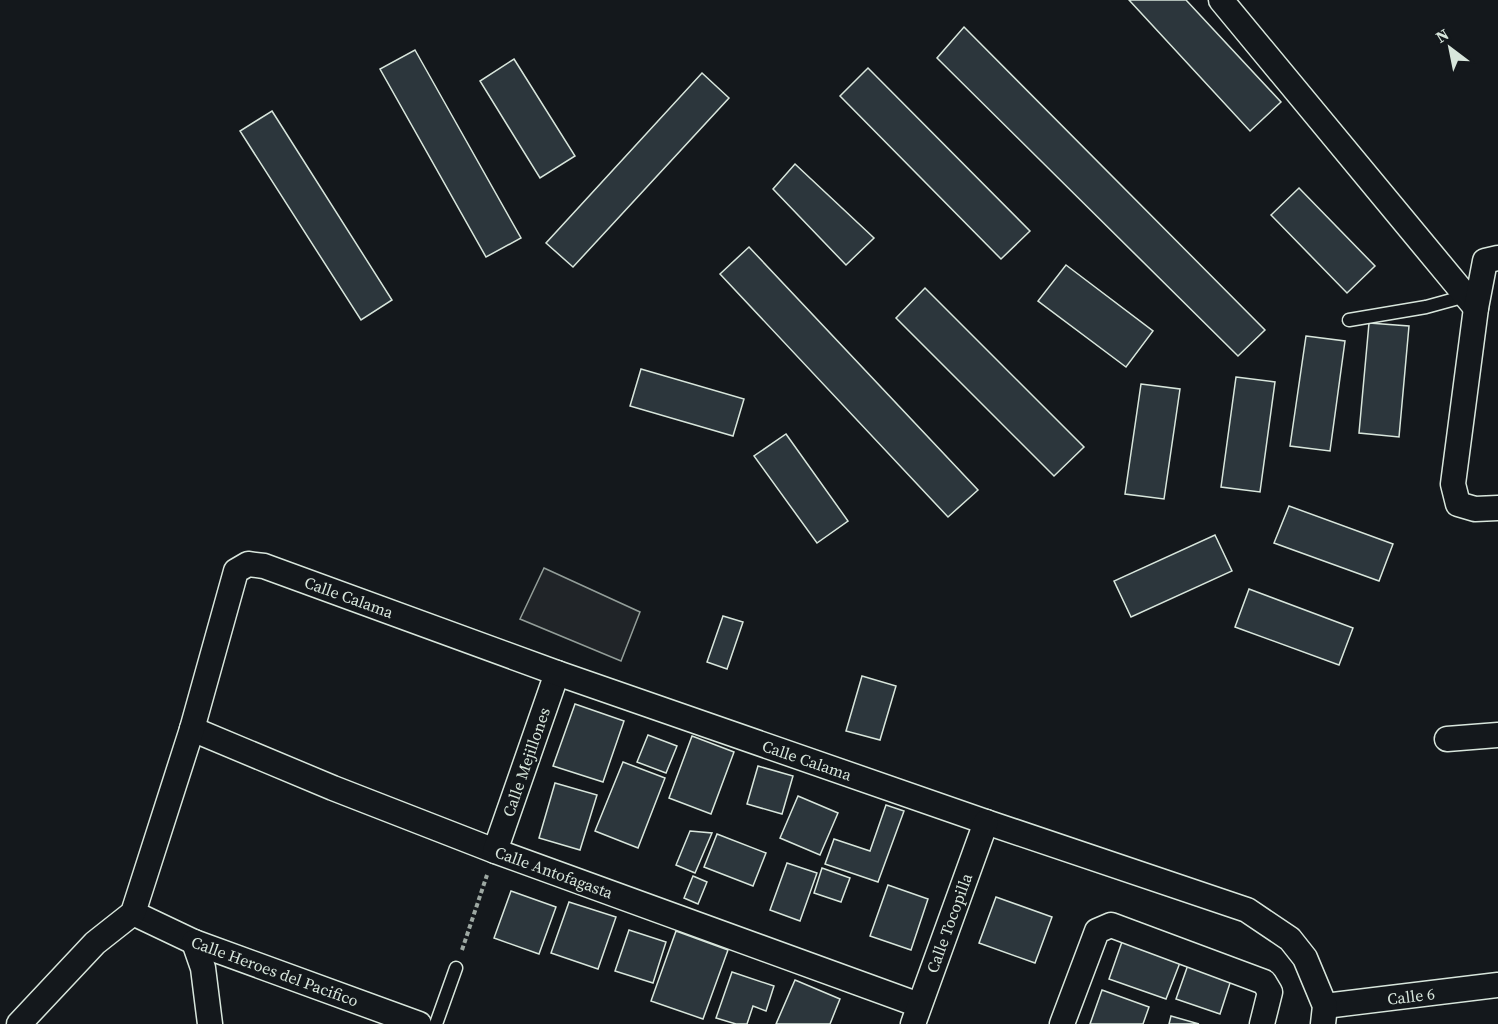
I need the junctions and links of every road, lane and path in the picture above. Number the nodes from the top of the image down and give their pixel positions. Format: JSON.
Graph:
{"nodes":[{"id":1,"x":1221,"y":0,"type":"edge"},
{"id":2,"x":1492,"y":259,"type":"edge"},
{"id":3,"x":1471,"y":302,"type":"junction"},
{"id":4,"x":1349,"y":320,"type":"dead end"},
{"id":5,"x":1498,"y":508,"type":"edge"},
{"id":6,"x":557,"y":673,"type":"junction"},
{"id":7,"x":192,"y":729,"type":"junction"},
{"id":8,"x":1498,"y":735,"type":"edge"},
{"id":9,"x":1447,"y":738,"type":"dead end"},
{"id":10,"x":986,"y":822,"type":"junction"},
{"id":11,"x":495,"y":851,"type":"junction"},
{"id":12,"x":133,"y":913,"type":"junction"},
{"id":13,"x":194,"y":942,"type":"junction"},
{"id":14,"x":456,"y":968,"type":"joint"},
{"id":15,"x":1498,"y":985,"type":"edge"},
{"id":16,"x":916,"y":1015,"type":"edge"},
{"id":17,"x":1324,"y":1015,"type":"edge"},
{"id":18,"x":19,"y":1024,"type":"edge"},
{"id":19,"x":210,"y":1024,"type":"edge"},
{"id":20,"x":419,"y":1024,"type":"edge"},
{"id":21,"x":436,"y":1024,"type":"edge"},
{"id":22,"x":1062,"y":1024,"type":"edge"},
{"id":23,"x":1262,"y":1024,"type":"edge"}],
"edges":[{"from":1,"to":3,"type":"street"},
{"from":2,"to":3,"type":"street"},
{"from":3,"to":4,"type":"lane"},
{"from":3,"to":5,"type":"street"},
{"from":6,"to":7,"type":"street","name":"Calle Calama"},
{"from":6,"to":10,"type":"street","name":"Calle Calama"},
{"from":6,"to":11,"type":"street","name":"Calle Mejillones"},
{"from":7,"to":11,"type":"street","name":"Calle Antofagasta"},
{"from":7,"to":12,"type":"street"},
{"from":8,"to":9,"type":"street"},
{"from":10,"to":16,"type":"street","name":"Calle Tocopilla"},
{"from":10,"to":17,"type":"street","name":"Calle Calama"},
{"from":11,"to":14,"type":"path"},
{"from":11,"to":16,"type":"street","name":"Calle Antofagasta"},
{"from":12,"to":13,"type":"street","name":"Calle Heroes del Pacifico"},
{"from":12,"to":18,"type":"street"},
{"from":13,"to":19,"type":"street"},
{"from":13,"to":20,"type":"street","name":"Calle Heroes del Pacifico"},
{"from":14,"to":21,"type":"lane"},
{"from":15,"to":17,"type":"street","name":"Calle 6"},
{"from":22,"to":23,"type":"street"}]}
